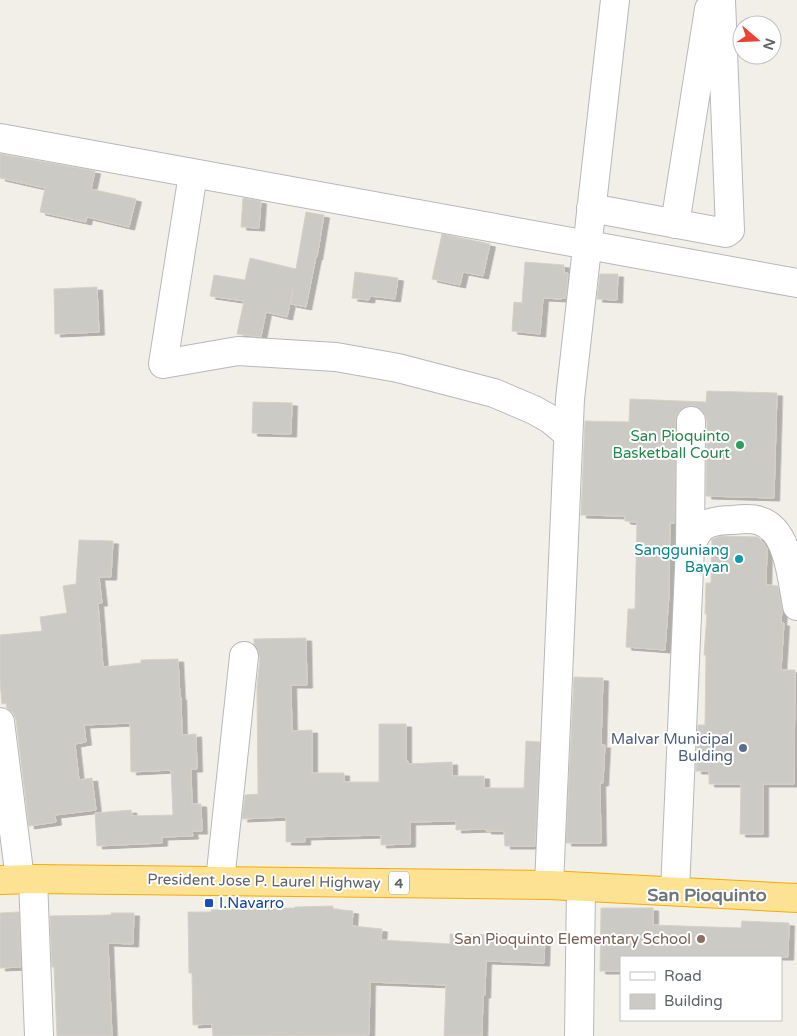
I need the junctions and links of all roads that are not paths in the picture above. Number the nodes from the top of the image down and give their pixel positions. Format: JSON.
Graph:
{"nodes":[{"id":1,"x":615,"y":0,"type":"edge"},
{"id":2,"x":711,"y":0,"type":"edge"},
{"id":3,"x":721,"y":0,"type":"edge"},
{"id":4,"x":0,"y":138,"type":"edge"},
{"id":5,"x":193,"y":174,"type":"junction"},
{"id":6,"x":592,"y":208,"type":"junction"},
{"id":7,"x":675,"y":224,"type":"junction"},
{"id":8,"x":587,"y":245,"type":"junction"},
{"id":9,"x":797,"y":283,"type":"edge"},
{"id":10,"x":691,"y":421,"type":"dead end"},
{"id":11,"x":568,"y":434,"type":"junction"},
{"id":12,"x":690,"y":546,"type":"junction"},
{"id":13,"x":797,"y":606,"type":"edge"},
{"id":14,"x":244,"y":656,"type":"dead end"},
{"id":15,"x":0,"y":722,"type":"edge"},
{"id":16,"x":18,"y":879,"type":"edge"},
{"id":17,"x":220,"y":881,"type":"junction"},
{"id":18,"x":549,"y":885,"type":"junction"},
{"id":19,"x":581,"y":887,"type":"junction"},
{"id":20,"x":675,"y":891,"type":"junction"},
{"id":21,"x":797,"y":898,"type":"edge"},
{"id":22,"x":39,"y":1036,"type":"edge"},
{"id":23,"x":579,"y":1036,"type":"edge"}],
"edges":[{"from":1,"to":6,"type":"street"},
{"from":2,"to":7,"type":"street"},
{"from":3,"to":7,"type":"street"},
{"from":4,"to":5,"type":"street"},
{"from":5,"to":8,"type":"street"},
{"from":5,"to":11,"type":"street"},
{"from":6,"to":7,"type":"street"},
{"from":6,"to":8,"type":"street"},
{"from":8,"to":9,"type":"street"},
{"from":8,"to":11,"type":"street"},
{"from":10,"to":12,"type":"street"},
{"from":11,"to":18,"type":"street"},
{"from":12,"to":13,"type":"street"},
{"from":12,"to":20,"type":"street"},
{"from":14,"to":17,"type":"street"},
{"from":15,"to":16,"type":"street"},
{"from":16,"to":17,"type":"highway","name":"President Jose P. Laurel Highway","number":"4"},
{"from":16,"to":22,"type":"street"},
{"from":17,"to":18,"type":"highway","name":"President Jose P. Laurel Highway","number":"4"},
{"from":18,"to":19,"type":"highway","name":"President Jose P. Laurel Highway","number":"4"},
{"from":19,"to":20,"type":"highway","name":"President Jose P. Laurel Highway","number":"4"},
{"from":19,"to":23,"type":"street"},
{"from":20,"to":21,"type":"highway","name":"President Jose P. Laurel Highway","number":"4"}]}
